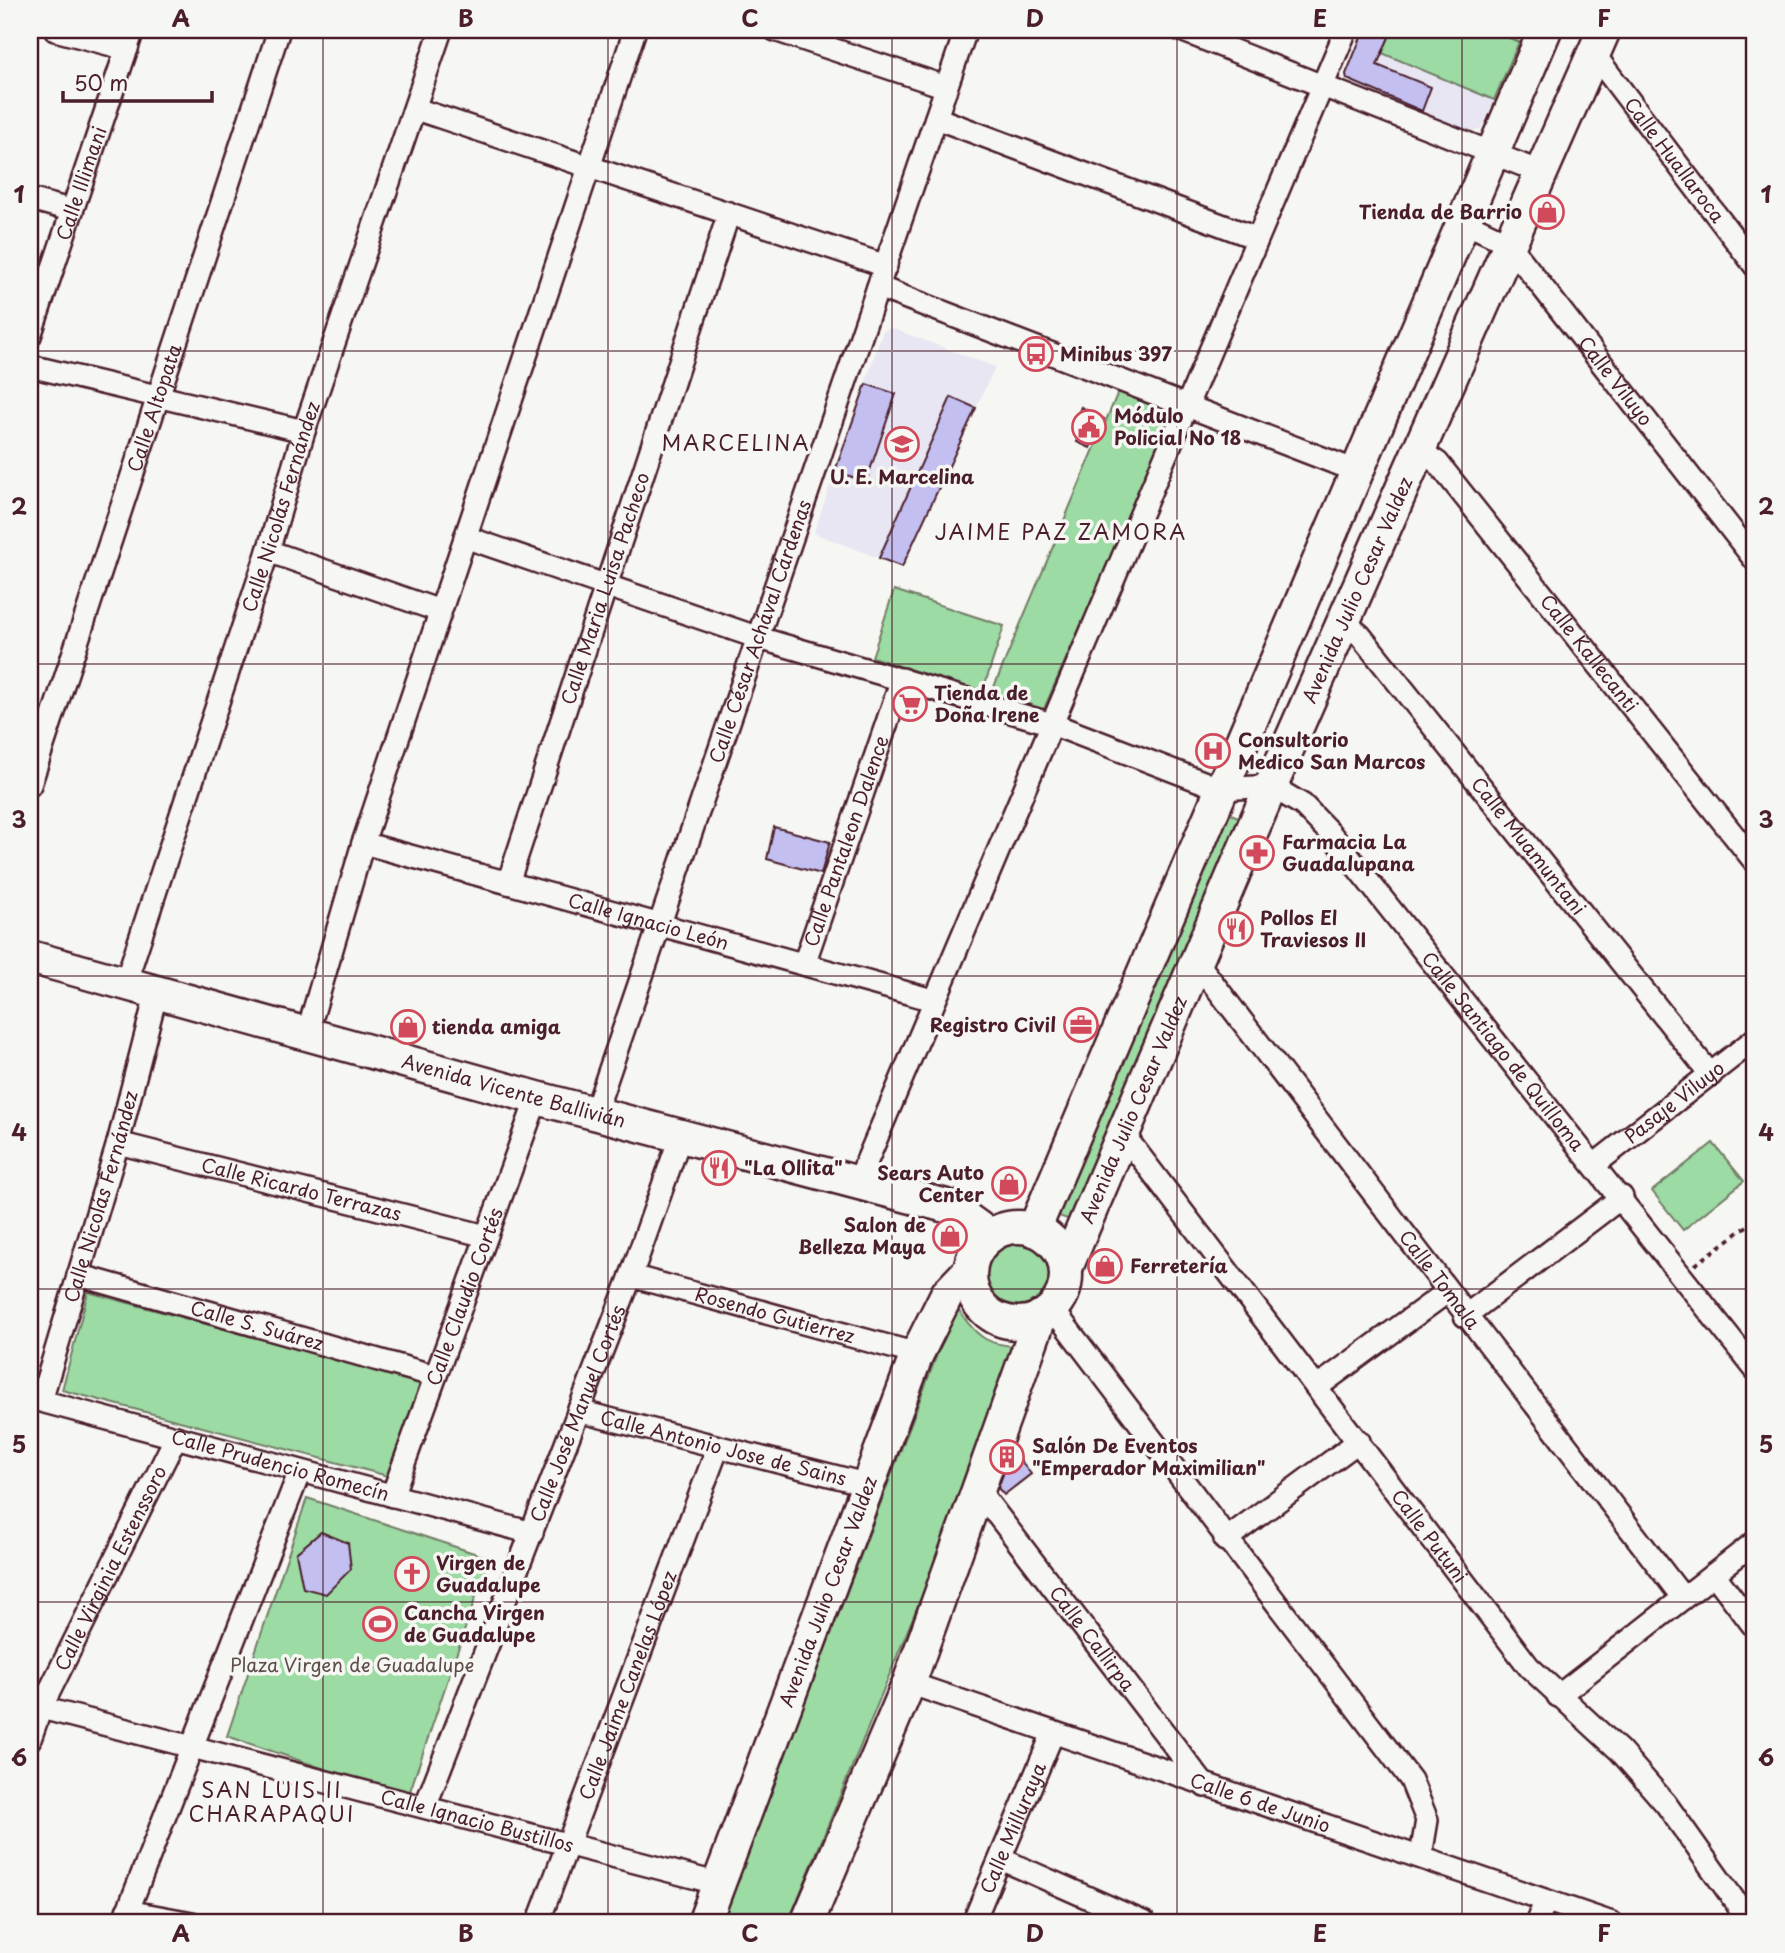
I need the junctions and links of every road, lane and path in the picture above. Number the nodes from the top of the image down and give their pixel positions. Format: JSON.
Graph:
{"nodes":[{"id":1,"x":55,"y":30,"type":"edge"},
{"id":2,"x":279,"y":30,"type":"edge"},
{"id":3,"x":441,"y":30,"type":"edge"},
{"id":4,"x":635,"y":30,"type":"edge"},
{"id":5,"x":775,"y":30,"type":"edge"},
{"id":6,"x":965,"y":30,"type":"edge"},
{"id":7,"x":1181,"y":30,"type":"edge"},
{"id":8,"x":1346,"y":30,"type":"edge"},
{"id":9,"x":1545,"y":30,"type":"edge"},
{"id":10,"x":816,"y":36,"type":"edge"},
{"id":11,"x":130,"y":39,"type":"edge"},
{"id":12,"x":1599,"y":42,"type":"edge"},
{"id":13,"x":1323,"y":85,"type":"junction"},
{"id":14,"x":946,"y":87,"type":"junction"},
{"id":15,"x":416,"y":109,"type":"junction"},
{"id":16,"x":936,"y":118,"type":"junction"},
{"id":17,"x":1492,"y":151,"type":"junction"},
{"id":18,"x":590,"y":167,"type":"junction"},
{"id":19,"x":1540,"y":172,"type":"junction"},
{"id":20,"x":30,"y":200,"type":"edge"},
{"id":21,"x":70,"y":210,"type":"junction"},
{"id":22,"x":729,"y":213,"type":"junction"},
{"id":23,"x":1462,"y":221,"type":"junction"},
{"id":24,"x":1256,"y":238,"type":"junction"},
{"id":25,"x":1508,"y":243,"type":"junction"},
{"id":26,"x":886,"y":266,"type":"junction"},
{"id":27,"x":1755,"y":266,"type":"edge"},
{"id":28,"x":878,"y":287,"type":"junction"},
{"id":29,"x":30,"y":336,"type":"edge"},
{"id":30,"x":30,"y":366,"type":"edge"},
{"id":31,"x":158,"y":395,"type":"junction"},
{"id":32,"x":1189,"y":407,"type":"junction"},
{"id":33,"x":304,"y":431,"type":"junction"},
{"id":34,"x":1419,"y":450,"type":"junction"},
{"id":35,"x":1356,"y":471,"type":"junction"},
{"id":36,"x":465,"y":537,"type":"junction"},
{"id":37,"x":268,"y":551,"type":"junction"},
{"id":38,"x":1755,"y":559,"type":"edge"},
{"id":39,"x":608,"y":586,"type":"junction"},
{"id":40,"x":440,"y":611,"type":"junction"},
{"id":41,"x":1343,"y":621,"type":"junction"},
{"id":42,"x":760,"y":638,"type":"junction"},
{"id":43,"x":902,"y":679,"type":"junction"},
{"id":44,"x":1052,"y":724,"type":"junction"},
{"id":45,"x":30,"y":785,"type":"edge"},
{"id":46,"x":1271,"y":786,"type":"junction"},
{"id":47,"x":1221,"y":789,"type":"junction"},
{"id":48,"x":363,"y":843,"type":"junction"},
{"id":49,"x":1755,"y":862,"type":"edge"},
{"id":50,"x":508,"y":883,"type":"junction"},
{"id":51,"x":660,"y":924,"type":"junction"},
{"id":52,"x":30,"y":957,"type":"edge"},
{"id":53,"x":1196,"y":961,"type":"junction"},
{"id":54,"x":804,"y":964,"type":"junction"},
{"id":55,"x":125,"y":984,"type":"junction"},
{"id":56,"x":157,"y":992,"type":"junction"},
{"id":57,"x":933,"y":1000,"type":"junction"},
{"id":58,"x":307,"y":1034,"type":"junction"},
{"id":59,"x":1755,"y":1040,"type":"edge"},
{"id":60,"x":1711,"y":1075,"type":"junction"},
{"id":61,"x":537,"y":1098,"type":"junction"},
{"id":62,"x":596,"y":1113,"type":"junction"},
{"id":63,"x":681,"y":1135,"type":"junction"},
{"id":64,"x":1124,"y":1135,"type":"junction"},
{"id":65,"x":118,"y":1143,"type":"junction"},
{"id":66,"x":1594,"y":1165,"type":"junction"},
{"id":67,"x":858,"y":1182,"type":"junction"},
{"id":68,"x":1622,"y":1196,"type":"junction"},
{"id":69,"x":1755,"y":1220,"type":"edge"},
{"id":70,"x":1034,"y":1230,"type":"junction"},
{"id":71,"x":486,"y":1236,"type":"junction"},
{"id":72,"x":990,"y":1236,"type":"junction"},
{"id":73,"x":1066,"y":1268,"type":"junction"},
{"id":74,"x":970,"y":1270,"type":"junction"},
{"id":75,"x":78,"y":1275,"type":"junction"},
{"id":76,"x":1682,"y":1275,"type":"junction"},
{"id":77,"x":631,"y":1276,"type":"junction"},
{"id":78,"x":1447,"y":1292,"type":"junction"},
{"id":79,"x":1046,"y":1313,"type":"junction"},
{"id":80,"x":1465,"y":1316,"type":"junction"},
{"id":81,"x":917,"y":1354,"type":"junction"},
{"id":82,"x":1755,"y":1368,"type":"edge"},
{"id":83,"x":435,"y":1376,"type":"junction"},
{"id":84,"x":1317,"y":1387,"type":"junction"},
{"id":85,"x":33,"y":1400,"type":"edge"},
{"id":86,"x":578,"y":1411,"type":"junction"},
{"id":87,"x":176,"y":1437,"type":"junction"},
{"id":88,"x":1359,"y":1441,"type":"junction"},
{"id":89,"x":718,"y":1447,"type":"junction"},
{"id":90,"x":300,"y":1471,"type":"junction"},
{"id":91,"x":869,"y":1485,"type":"junction"},
{"id":92,"x":979,"y":1491,"type":"junction"},
{"id":93,"x":392,"y":1496,"type":"junction"},
{"id":94,"x":532,"y":1533,"type":"junction"},
{"id":95,"x":1226,"y":1540,"type":"junction"},
{"id":96,"x":1755,"y":1542,"type":"edge"},
{"id":97,"x":1714,"y":1574,"type":"junction"},
{"id":98,"x":1683,"y":1598,"type":"junction"},
{"id":99,"x":1755,"y":1628,"type":"edge"},
{"id":100,"x":909,"y":1683,"type":"junction"},
{"id":101,"x":1558,"y":1696,"type":"junction"},
{"id":102,"x":35,"y":1706,"type":"edge"},
{"id":103,"x":1053,"y":1733,"type":"junction"},
{"id":104,"x":30,"y":1739,"type":"edge"},
{"id":105,"x":194,"y":1748,"type":"junction"},
{"id":106,"x":1205,"y":1786,"type":"junction"},
{"id":107,"x":425,"y":1807,"type":"junction"},
{"id":108,"x":569,"y":1844,"type":"junction"},
{"id":109,"x":1422,"y":1856,"type":"junction"},
{"id":110,"x":1001,"y":1859,"type":"junction"},
{"id":111,"x":720,"y":1884,"type":"junction"},
{"id":112,"x":1546,"y":1901,"type":"junction"},
{"id":113,"x":125,"y":1917,"type":"edge"},
{"id":114,"x":192,"y":1923,"type":"edge"},
{"id":115,"x":538,"y":1923,"type":"edge"},
{"id":116,"x":704,"y":1923,"type":"edge"},
{"id":117,"x":807,"y":1923,"type":"edge"},
{"id":118,"x":974,"y":1923,"type":"edge"},
{"id":119,"x":1145,"y":1923,"type":"edge"},
{"id":120,"x":1536,"y":1923,"type":"edge"},
{"id":121,"x":1612,"y":1923,"type":"edge"},
{"id":122,"x":1746,"y":1923,"type":"edge"}],
"edges":[{"from":1,"to":11,"type":"street"},
{"from":2,"to":31,"type":"street","name":"Calle Altopata"},
{"from":3,"to":15,"type":"street","name":"Calle Nicolás Fernández"},
{"from":4,"to":18,"type":"street"},
{"from":5,"to":10,"type":"street"},
{"from":6,"to":14,"type":"street","name":"Calle César Achával Cárdenas"},
{"from":7,"to":13,"type":"street"},
{"from":8,"to":13,"type":"street"},
{"from":9,"to":17,"type":"main road"},
{"from":10,"to":14,"type":"street"},
{"from":11,"to":21,"type":"street","name":"Calle Illimani"},
{"from":12,"to":19,"type":"main road","name":"Avenida Julio Cesar Valdez"},
{"from":12,"to":27,"type":"street","name":"Calle Huallaroca"},
{"from":13,"to":17,"type":"street"},
{"from":13,"to":24,"type":"street"},
{"from":14,"to":16,"type":"street","name":"Calle César Achával Cárdenas"},
{"from":15,"to":18,"type":"street"},
{"from":15,"to":33,"type":"street","name":"Calle Nicolás Fernández"},
{"from":16,"to":24,"type":"street"},
{"from":16,"to":26,"type":"street","name":"Calle César Achával Cárdenas"},
{"from":17,"to":19,"type":"street"},
{"from":17,"to":23,"type":"main road"},
{"from":18,"to":22,"type":"street"},
{"from":18,"to":36,"type":"street"},
{"from":19,"to":25,"type":"main road","name":"Avenida Julio Cesar Valdez"},
{"from":20,"to":21,"type":"street"},
{"from":21,"to":29,"type":"street","name":"Calle Illimani"},
{"from":22,"to":26,"type":"street"},
{"from":22,"to":39,"type":"street","name":"Calle Maria Luisa Pacheco"},
{"from":23,"to":25,"type":"street","name":"Calle Viluyo"},
{"from":23,"to":35,"type":"main road"},
{"from":24,"to":32,"type":"street"},
{"from":25,"to":34,"type":"main road","name":"Avenida Julio Cesar Valdez"},
{"from":25,"to":38,"type":"street","name":"Calle Viluyo"},
{"from":26,"to":28,"type":"street","name":"Calle César Achával Cárdenas"},
{"from":28,"to":32,"type":"street"},
{"from":28,"to":42,"type":"street","name":"Calle César Achával Cárdenas"},
{"from":30,"to":31,"type":"street"},
{"from":31,"to":33,"type":"street"},
{"from":31,"to":45,"type":"street","name":"Calle Altopata"},
{"from":32,"to":35,"type":"street"},
{"from":32,"to":44,"type":"street"},
{"from":33,"to":37,"type":"street","name":"Calle Nicolás Fernández"},
{"from":34,"to":41,"type":"main road","name":"Avenida Julio Cesar Valdez"},
{"from":34,"to":49,"type":"street","name":"Calle Kallecanti"},
{"from":35,"to":47,"type":"main road"},
{"from":36,"to":39,"type":"street"},
{"from":36,"to":40,"type":"street"},
{"from":37,"to":40,"type":"street"},
{"from":37,"to":55,"type":"street","name":"Calle Nicolás Fernández"},
{"from":39,"to":42,"type":"street"},
{"from":39,"to":50,"type":"street","name":"Calle Maria Luisa Pacheco"},
{"from":40,"to":48,"type":"street"},
{"from":41,"to":46,"type":"main road","name":"Avenida Julio Cesar Valdez"},
{"from":41,"to":60,"type":"street","name":"Calle Muamuntani"},
{"from":42,"to":43,"type":"street"},
{"from":42,"to":51,"type":"street","name":"Calle César Achával Cárdenas"},
{"from":43,"to":44,"type":"street"},
{"from":43,"to":54,"type":"street","name":"Calle Pantaleon Dalence"},
{"from":44,"to":47,"type":"street"},
{"from":44,"to":57,"type":"street"},
{"from":46,"to":47,"type":"street"},
{"from":46,"to":53,"type":"main road","name":"Avenida Julio Cesar Valdez"},
{"from":46,"to":66,"type":"street","name":"Calle Santiago de Quilloma"},
{"from":47,"to":70,"type":"main road"},
{"from":48,"to":50,"type":"street","name":"Calle Ignacio León"},
{"from":48,"to":58,"type":"street"},
{"from":50,"to":51,"type":"street","name":"Calle Ignacio León"},
{"from":51,"to":54,"type":"street","name":"Calle Ignacio León"},
{"from":51,"to":62,"type":"street","name":"Calle César Achával Cárdenas"},
{"from":52,"to":55,"type":"main road","name":"Avenida Vicente Ballivián"},
{"from":53,"to":64,"type":"main road","name":"Avenida Julio Cesar Valdez"},
{"from":53,"to":78,"type":"street","name":"Calle Tomala"},
{"from":54,"to":57,"type":"street","name":"Calle Ignacio León"},
{"from":55,"to":56,"type":"main road","name":"Avenida Vicente Ballivián"},
{"from":56,"to":58,"type":"main road","name":"Avenida Vicente Ballivián"},
{"from":56,"to":65,"type":"street","name":"Calle Nicolás Fernández"},
{"from":57,"to":67,"type":"street"},
{"from":58,"to":61,"type":"main road","name":"Avenida Vicente Ballivián"},
{"from":59,"to":60,"type":"street","name":"Pasaje Viluyo"},
{"from":60,"to":66,"type":"street","name":"Pasaje Viluyo"},
{"from":61,"to":62,"type":"main road","name":"Avenida Vicente Ballivián"},
{"from":61,"to":71,"type":"street","name":"Calle Claudio Cortés"},
{"from":62,"to":63,"type":"main road","name":"Avenida Vicente Ballivián"},
{"from":63,"to":67,"type":"main road","name":"Avenida Vicente Ballivián"},
{"from":63,"to":77,"type":"street","name":"Calle José Manuel Cortés"},
{"from":64,"to":73,"type":"main road","name":"Avenida Julio Cesar Valdez"},
{"from":64,"to":84,"type":"street","name":"Calle Putuni"},
{"from":65,"to":71,"type":"street","name":"Calle Ricardo Terrazas"},
{"from":65,"to":75,"type":"street","name":"Calle Nicolás Fernández"},
{"from":66,"to":68,"type":"street","name":"Calle Santiago de Quilloma"},
{"from":67,"to":72,"type":"main road","name":"Avenida Vicente Ballivián"},
{"from":68,"to":76,"type":"street","name":"Calle Santiago de Quilloma"},
{"from":68,"to":80,"type":"street"},
{"from":69,"to":76,"type":"path"},
{"from":70,"to":72,"type":"main road"},
{"from":70,"to":73,"type":"main road"},
{"from":71,"to":83,"type":"street","name":"Calle Claudio Cortés"},
{"from":72,"to":74,"type":"main road"},
{"from":73,"to":79,"type":"main road"},
{"from":74,"to":79,"type":"main road"},
{"from":74,"to":81,"type":"main road","name":"Avenida Julio Cesar Valdez"},
{"from":75,"to":83,"type":"street","name":"Calle S. Suárez"},
{"from":75,"to":85,"type":"street","name":"Calle Nicolás Fernández"},
{"from":76,"to":82,"type":"street","name":"Calle Santiago de Quilloma"},
{"from":77,"to":81,"type":"street","name":"Rosendo Gutierrez"},
{"from":77,"to":86,"type":"street","name":"Calle José Manuel Cortés"},
{"from":78,"to":80,"type":"street","name":"Calle Tomala"},
{"from":78,"to":84,"type":"street"},
{"from":79,"to":92,"type":"main road"},
{"from":79,"to":95,"type":"street"},
{"from":80,"to":98,"type":"street","name":"Calle Tomala"},
{"from":81,"to":91,"type":"main road","name":"Avenida Julio Cesar Valdez"},
{"from":83,"to":93,"type":"street","name":"Calle Claudio Cortés"},
{"from":84,"to":88,"type":"street","name":"Calle Putuni"},
{"from":85,"to":87,"type":"street","name":"Calle Prudencio Romecín"},
{"from":86,"to":89,"type":"street","name":"Calle Antonio Jose de Sains"},
{"from":86,"to":94,"type":"street","name":"Calle José Manuel Cortés"},
{"from":87,"to":90,"type":"street","name":"Calle Prudencio Romecín"},
{"from":87,"to":102,"type":"street","name":"Calle Virginia Estenssoro"},
{"from":88,"to":95,"type":"street"},
{"from":88,"to":101,"type":"street","name":"Calle Putuni"},
{"from":89,"to":91,"type":"street","name":"Calle Antonio Jose de Sains"},
{"from":89,"to":108,"type":"street","name":"Calle Jaime Canelas López"},
{"from":90,"to":93,"type":"street","name":"Calle Prudencio Romecín"},
{"from":90,"to":105,"type":"street"},
{"from":91,"to":111,"type":"main road","name":"Avenida Julio Cesar Valdez"},
{"from":92,"to":100,"type":"main road"},
{"from":92,"to":106,"type":"street","name":"Calle Callirpa"},
{"from":93,"to":94,"type":"street","name":"Calle Prudencio Romecín"},
{"from":94,"to":107,"type":"street","name":"Calle José Manuel Cortés"},
{"from":95,"to":109,"type":"street"},
{"from":96,"to":97,"type":"street"},
{"from":97,"to":98,"type":"street"},
{"from":97,"to":99,"type":"street"},
{"from":98,"to":101,"type":"street"},
{"from":100,"to":103,"type":"street","name":"Calle 6 de Junio"},
{"from":100,"to":117,"type":"main road"},
{"from":101,"to":122,"type":"street","name":"Calle Putuni"},
{"from":102,"to":104,"type":"street","name":"Calle Virginia Estenssoro"},
{"from":102,"to":105,"type":"street","name":"Calle Ignacio Bustillos"},
{"from":103,"to":106,"type":"street","name":"Calle 6 de Junio"},
{"from":103,"to":110,"type":"street","name":"Calle Milluraya"},
{"from":105,"to":107,"type":"street","name":"Calle Ignacio Bustillos"},
{"from":105,"to":113,"type":"street"},
{"from":106,"to":109,"type":"street","name":"Calle 6 de Junio"},
{"from":107,"to":108,"type":"street","name":"Calle Ignacio Bustillos"},
{"from":108,"to":111,"type":"street","name":"Calle Ignacio Bustillos"},
{"from":108,"to":115,"type":"street","name":"Calle Jaime Canelas López"},
{"from":109,"to":112,"type":"street","name":"Calle 6 de Junio"},
{"from":110,"to":118,"type":"street","name":"Calle Milluraya"},
{"from":110,"to":119,"type":"street"},
{"from":111,"to":116,"type":"main road","name":"Avenida Julio Cesar Valdez"},
{"from":112,"to":120,"type":"street"},
{"from":112,"to":121,"type":"street","name":"Calle 6 de Junio"},
{"from":113,"to":114,"type":"street"}]}
